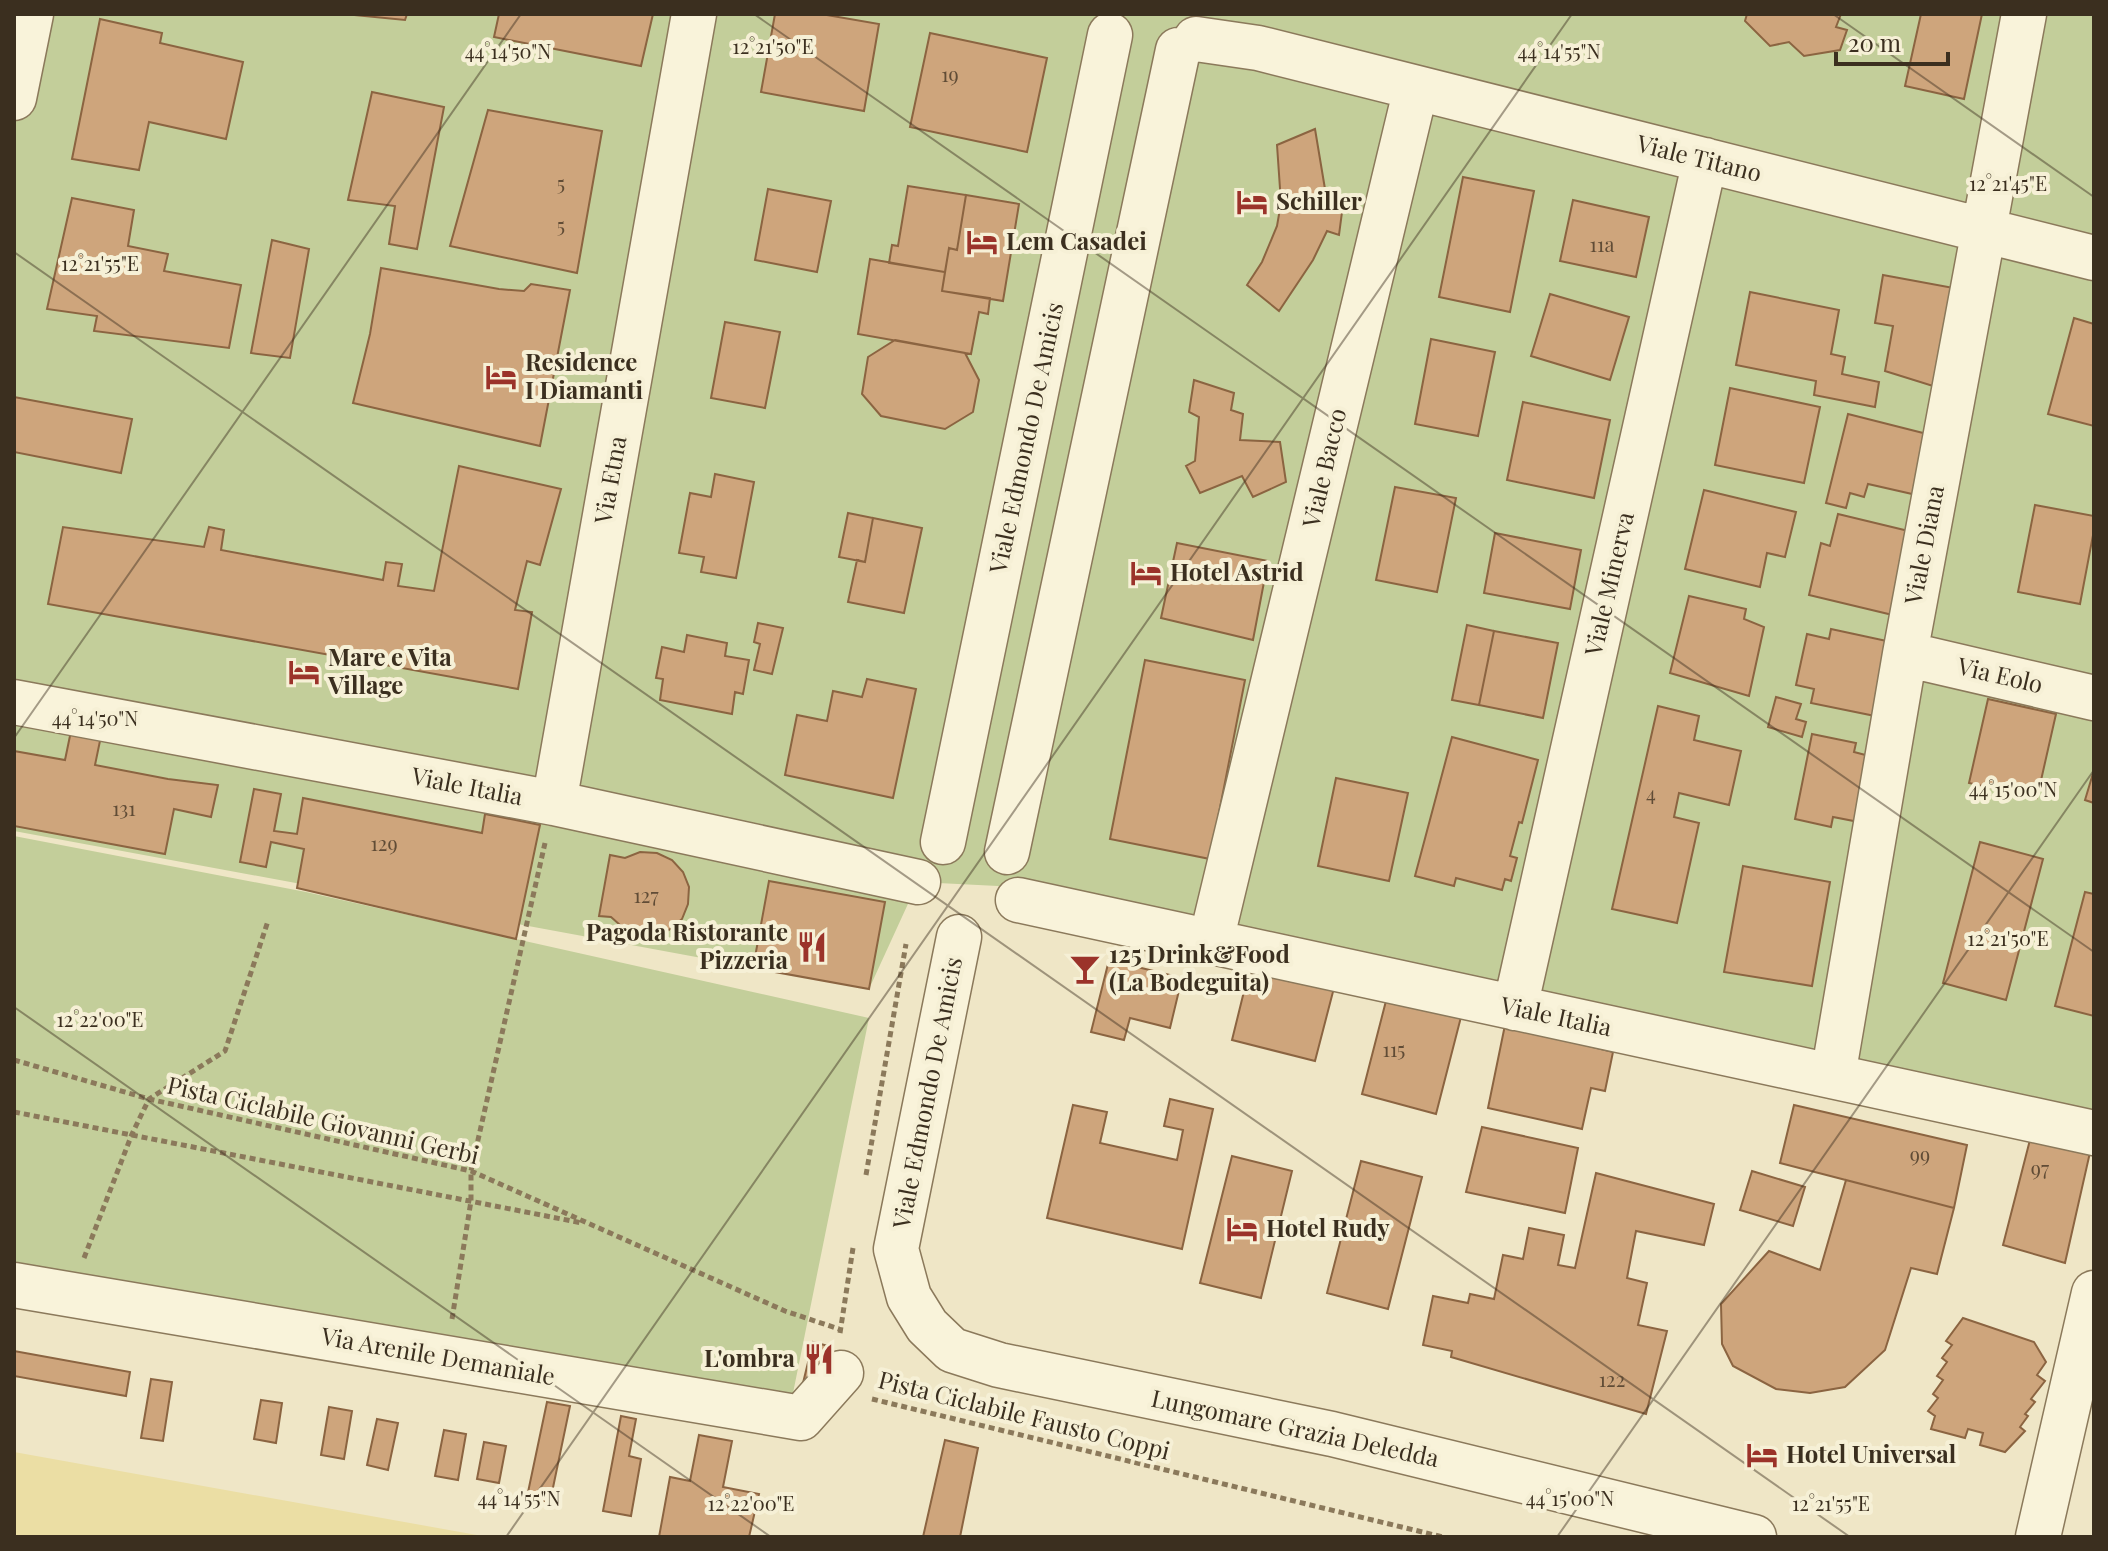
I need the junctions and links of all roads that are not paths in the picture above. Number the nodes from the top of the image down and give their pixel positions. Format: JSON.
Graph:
{"nodes":[{"id":1,"x":31,"y":14,"type":"edge"},
{"id":2,"x":694,"y":14,"type":"edge"},
{"id":3,"x":1238,"y":14,"type":"edge"},
{"id":4,"x":2024,"y":14,"type":"edge"},
{"id":5,"x":1104,"y":24,"type":"edge"},
{"id":6,"x":1196,"y":35,"type":"edge"},
{"id":7,"x":1303,"y":59,"type":"junction"},
{"id":8,"x":1416,"y":88,"type":"junction"},
{"id":9,"x":14,"y":98,"type":"edge"},
{"id":10,"x":1705,"y":160,"type":"junction"},
{"id":11,"x":1984,"y":230,"type":"junction"},
{"id":12,"x":2094,"y":258,"type":"edge"},
{"id":13,"x":1905,"y":654,"type":"junction"},
{"id":14,"x":2094,"y":698,"type":"edge"},
{"id":15,"x":14,"y":702,"type":"edge"},
{"id":16,"x":554,"y":803,"type":"junction"},
{"id":17,"x":943,"y":842,"type":"junction"},
{"id":18,"x":1007,"y":852,"type":"junction"},
{"id":19,"x":918,"y":882,"type":"junction"},
{"id":20,"x":1018,"y":900,"type":"junction"},
{"id":21,"x":959,"y":937,"type":"junction"},
{"id":22,"x":1211,"y":941,"type":"junction"},
{"id":23,"x":1515,"y":1008,"type":"junction"},
{"id":24,"x":1833,"y":1076,"type":"junction"},
{"id":25,"x":2094,"y":1133,"type":"edge"},
{"id":26,"x":896,"y":1249,"type":"joint"},
{"id":27,"x":14,"y":1285,"type":"edge"},
{"id":28,"x":2094,"y":1293,"type":"edge"},
{"id":29,"x":841,"y":1373,"type":"road end"},
{"id":30,"x":1754,"y":1537,"type":"edge"},
{"id":31,"x":2038,"y":1537,"type":"edge"}],
"edges":[{"from":1,"to":9,"type":"street"},
{"from":2,"to":16,"type":"street","name":"Via Etna"},
{"from":3,"to":7,"type":"street","name":"Viale Titano"},
{"from":4,"to":11,"type":"street","name":"Viale Diana"},
{"from":5,"to":6,"type":"street","name":"Viale Titano"},
{"from":5,"to":17,"type":"street","name":"Viale Edmondo De Amicis"},
{"from":6,"to":7,"type":"street","name":"Viale Titano"},
{"from":6,"to":18,"type":"street"},
{"from":7,"to":8,"type":"street","name":"Viale Titano"},
{"from":8,"to":10,"type":"street","name":"Viale Titano"},
{"from":8,"to":22,"type":"street","name":"Viale Bacco"},
{"from":10,"to":11,"type":"street","name":"Viale Titano"},
{"from":10,"to":23,"type":"street","name":"Viale Minerva"},
{"from":11,"to":12,"type":"street","name":"Viale Titano"},
{"from":11,"to":13,"type":"street","name":"Viale Diana"},
{"from":13,"to":14,"type":"street","name":"Via Eolo"},
{"from":13,"to":24,"type":"street","name":"Viale Diana"},
{"from":15,"to":16,"type":"street","name":"Viale Italia"},
{"from":16,"to":19,"type":"street","name":"Viale Italia"},
{"from":17,"to":18,"type":"street"},
{"from":17,"to":19,"type":"street"},
{"from":18,"to":20,"type":"street"},
{"from":19,"to":21,"type":"street"},
{"from":20,"to":21,"type":"street"},
{"from":20,"to":22,"type":"street","name":"Viale Italia"},
{"from":21,"to":26,"type":"street","name":"Viale Edmondo De Amicis"},
{"from":22,"to":23,"type":"street","name":"Viale Italia"},
{"from":23,"to":24,"type":"street","name":"Viale Italia"},
{"from":24,"to":25,"type":"street","name":"Viale Italia"},
{"from":26,"to":30,"type":"street","name":"Lungomare Grazia Deledda"},
{"from":27,"to":29,"type":"street","name":"Via Arenile Demaniale"},
{"from":28,"to":31,"type":"street"}]}
